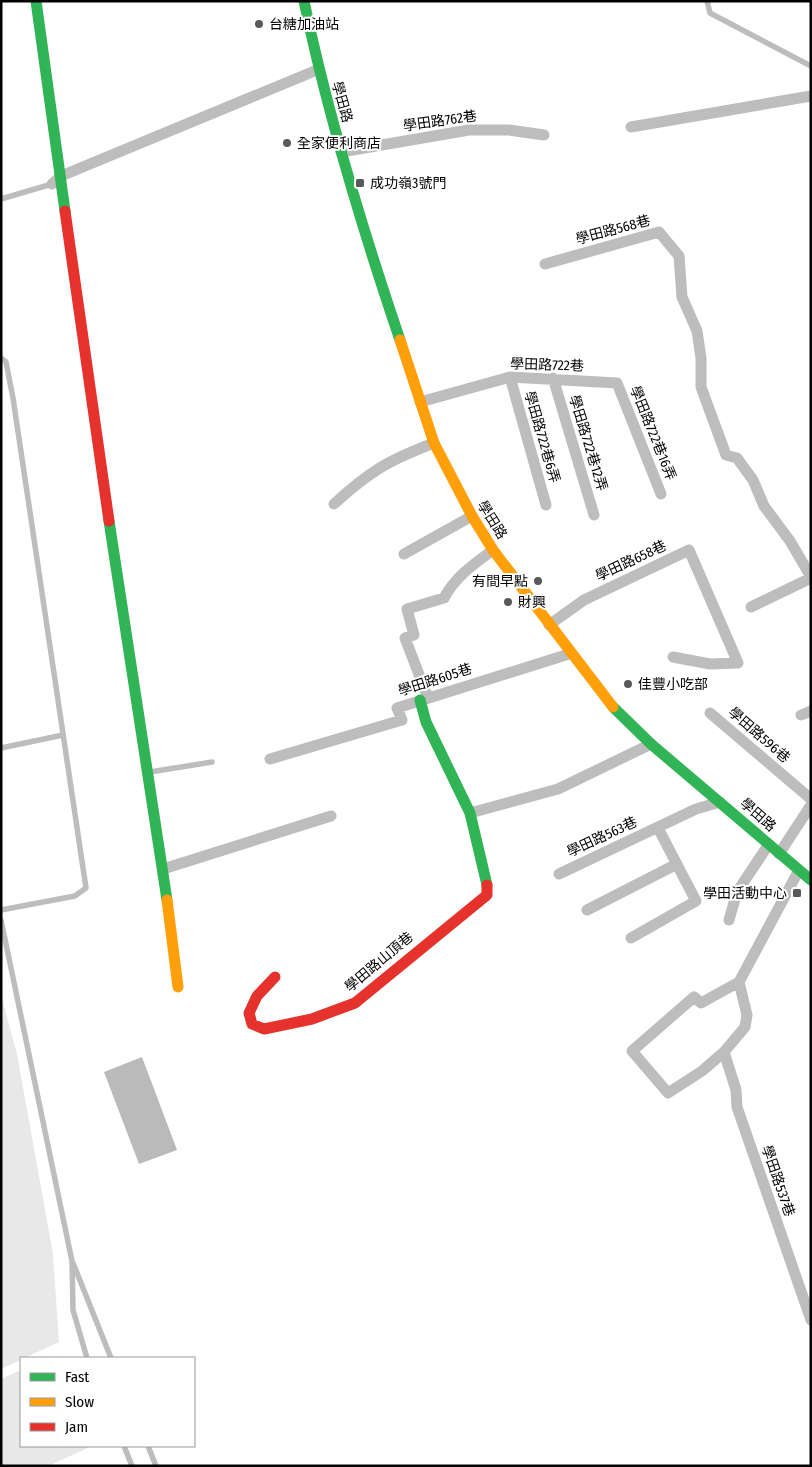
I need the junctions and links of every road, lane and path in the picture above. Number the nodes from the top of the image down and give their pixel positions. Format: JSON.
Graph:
{"nodes":[{"id":1,"x":36,"y":1,"type":"edge"},
{"id":2,"x":304,"y":1,"type":"edge"},
{"id":3,"x":707,"y":1,"type":"edge"},
{"id":4,"x":811,"y":66,"type":"edge"},
{"id":5,"x":317,"y":70,"type":"junction"},
{"id":6,"x":811,"y":96,"type":"edge"},
{"id":7,"x":631,"y":127,"type":"dead end"},
{"id":8,"x":544,"y":135,"type":"dead end"},
{"id":9,"x":340,"y":152,"type":"junction"},
{"id":10,"x":61,"y":176,"type":"junction"},
{"id":11,"x":52,"y":184,"type":"joint"},
{"id":12,"x":1,"y":200,"type":"edge"},
{"id":13,"x":545,"y":264,"type":"dead end"},
{"id":14,"x":1,"y":358,"type":"edge"},
{"id":15,"x":510,"y":377,"type":"junction"},
{"id":16,"x":553,"y":378,"type":"junction"},
{"id":17,"x":617,"y":383,"type":"joint"},
{"id":18,"x":420,"y":402,"type":"junction"},
{"id":19,"x":434,"y":443,"type":"junction"},
{"id":20,"x":661,"y":494,"type":"dead end"},
{"id":21,"x":334,"y":504,"type":"dead end"},
{"id":22,"x":546,"y":505,"type":"dead end"},
{"id":23,"x":594,"y":515,"type":"dead end"},
{"id":24,"x":472,"y":516,"type":"junction"},
{"id":25,"x":493,"y":550,"type":"junction"},
{"id":26,"x":404,"y":554,"type":"dead end"},
{"id":27,"x":811,"y":578,"type":"edge"},
{"id":28,"x":751,"y":607,"type":"dead end"},
{"id":29,"x":549,"y":625,"type":"junction"},
{"id":30,"x":569,"y":654,"type":"junction"},
{"id":31,"x":673,"y":657,"type":"dead end"},
{"id":32,"x":424,"y":699,"type":"junction"},
{"id":33,"x":710,"y":713,"type":"dead end"},
{"id":34,"x":63,"y":735,"type":"junction"},
{"id":35,"x":651,"y":744,"type":"junction"},
{"id":36,"x":1,"y":748,"type":"edge"},
{"id":37,"x":270,"y":759,"type":"dead end"},
{"id":38,"x":212,"y":762,"type":"dead end"},
{"id":39,"x":148,"y":773,"type":"junction"},
{"id":40,"x":811,"y":799,"type":"edge"},
{"id":41,"x":720,"y":802,"type":"junction"},
{"id":42,"x":811,"y":805,"type":"edge"},
{"id":43,"x":470,"y":813,"type":"junction"},
{"id":44,"x":331,"y":816,"type":"dead end"},
{"id":45,"x":658,"y":828,"type":"junction"},
{"id":46,"x":768,"y":844,"type":"junction"},
{"id":47,"x":779,"y":854,"type":"junction"},
{"id":48,"x":677,"y":864,"type":"junction"},
{"id":49,"x":163,"y":869,"type":"junction"},
{"id":50,"x":799,"y":870,"type":"junction"},
{"id":51,"x":559,"y":874,"type":"dead end"},
{"id":52,"x":811,"y":880,"type":"edge"},
{"id":53,"x":1,"y":910,"type":"edge"},
{"id":54,"x":586,"y":910,"type":"dead end"},
{"id":55,"x":1,"y":920,"type":"edge"},
{"id":56,"x":730,"y":920,"type":"dead end"},
{"id":57,"x":632,"y":938,"type":"dead end"},
{"id":58,"x":275,"y":977,"type":"dead end"},
{"id":59,"x":739,"y":982,"type":"junction"},
{"id":60,"x":178,"y":987,"type":"dead end"},
{"id":61,"x":724,"y":1052,"type":"junction"},
{"id":62,"x":72,"y":1261,"type":"junction"},
{"id":63,"x":811,"y":1320,"type":"edge"},
{"id":64,"x":87,"y":1357,"type":"edge"},
{"id":65,"x":111,"y":1357,"type":"edge"},
{"id":66,"x":124,"y":1447,"type":"edge"},
{"id":67,"x":148,"y":1447,"type":"edge"},
{"id":68,"x":132,"y":1466,"type":"edge"},
{"id":69,"x":156,"y":1466,"type":"edge"}],
"edges":[{"from":1,"to":10,"type":"street"},
{"from":2,"to":5,"type":"street","name":"學田路"},
{"from":3,"to":4,"type":"lane"},
{"from":5,"to":9,"type":"street","name":"學田路"},
{"from":5,"to":10,"type":"street"},
{"from":6,"to":7,"type":"street"},
{"from":8,"to":9,"type":"street","name":"學田路762巷"},
{"from":9,"to":18,"type":"street","name":"學田路"},
{"from":10,"to":11,"type":"street"},
{"from":10,"to":39,"type":"street"},
{"from":11,"to":12,"type":"lane"},
{"from":13,"to":27,"type":"street","name":"學田路568巷"},
{"from":14,"to":34,"type":"lane"},
{"from":15,"to":16,"type":"street","name":"學田路722巷"},
{"from":15,"to":18,"type":"street","name":"學田路722巷"},
{"from":15,"to":22,"type":"street","name":"學田路722巷6弄"},
{"from":16,"to":17,"type":"street","name":"學田路722巷"},
{"from":16,"to":23,"type":"street","name":"學田路722巷12弄"},
{"from":17,"to":20,"type":"street","name":"學田路722巷16弄"},
{"from":18,"to":19,"type":"street","name":"學田路"},
{"from":19,"to":21,"type":"street"},
{"from":19,"to":24,"type":"street","name":"學田路"},
{"from":24,"to":25,"type":"street","name":"學田路"},
{"from":24,"to":26,"type":"street"},
{"from":25,"to":29,"type":"street","name":"學田路"},
{"from":25,"to":32,"type":"street"},
{"from":27,"to":28,"type":"street"},
{"from":29,"to":30,"type":"street","name":"學田路"},
{"from":29,"to":31,"type":"street","name":"學田路658巷"},
{"from":30,"to":32,"type":"street","name":"學田路605巷"},
{"from":30,"to":35,"type":"street","name":"學田路"},
{"from":32,"to":37,"type":"street","name":"學田路605巷"},
{"from":32,"to":43,"type":"street","name":"學田路山頂巷"},
{"from":33,"to":40,"type":"street","name":"學田路596巷"},
{"from":34,"to":36,"type":"lane"},
{"from":34,"to":53,"type":"lane"},
{"from":35,"to":41,"type":"street","name":"學田路"},
{"from":35,"to":43,"type":"street"},
{"from":38,"to":39,"type":"lane"},
{"from":39,"to":49,"type":"street"},
{"from":41,"to":45,"type":"street","name":"學田路563巷"},
{"from":41,"to":46,"type":"street","name":"學田路"},
{"from":42,"to":47,"type":"street"},
{"from":43,"to":58,"type":"street","name":"學田路山頂巷"},
{"from":44,"to":49,"type":"street"},
{"from":45,"to":48,"type":"street","name":"學田路563巷"},
{"from":45,"to":51,"type":"street","name":"學田路563巷"},
{"from":46,"to":47,"type":"street","name":"學田路"},
{"from":46,"to":56,"type":"street"},
{"from":47,"to":50,"type":"street","name":"學田路"},
{"from":48,"to":54,"type":"street"},
{"from":48,"to":57,"type":"street","name":"學田路563巷"},
{"from":49,"to":60,"type":"street"},
{"from":50,"to":52,"type":"street","name":"學田路"},
{"from":50,"to":59,"type":"street"},
{"from":55,"to":62,"type":"lane"},
{"from":59,"to":61,"type":"street"},
{"from":59,"to":61,"type":"street"},
{"from":61,"to":63,"type":"street","name":"學田路537巷"},
{"from":62,"to":64,"type":"lane"},
{"from":62,"to":65,"type":"lane"},
{"from":66,"to":68,"type":"lane"},
{"from":67,"to":69,"type":"lane"}]}
